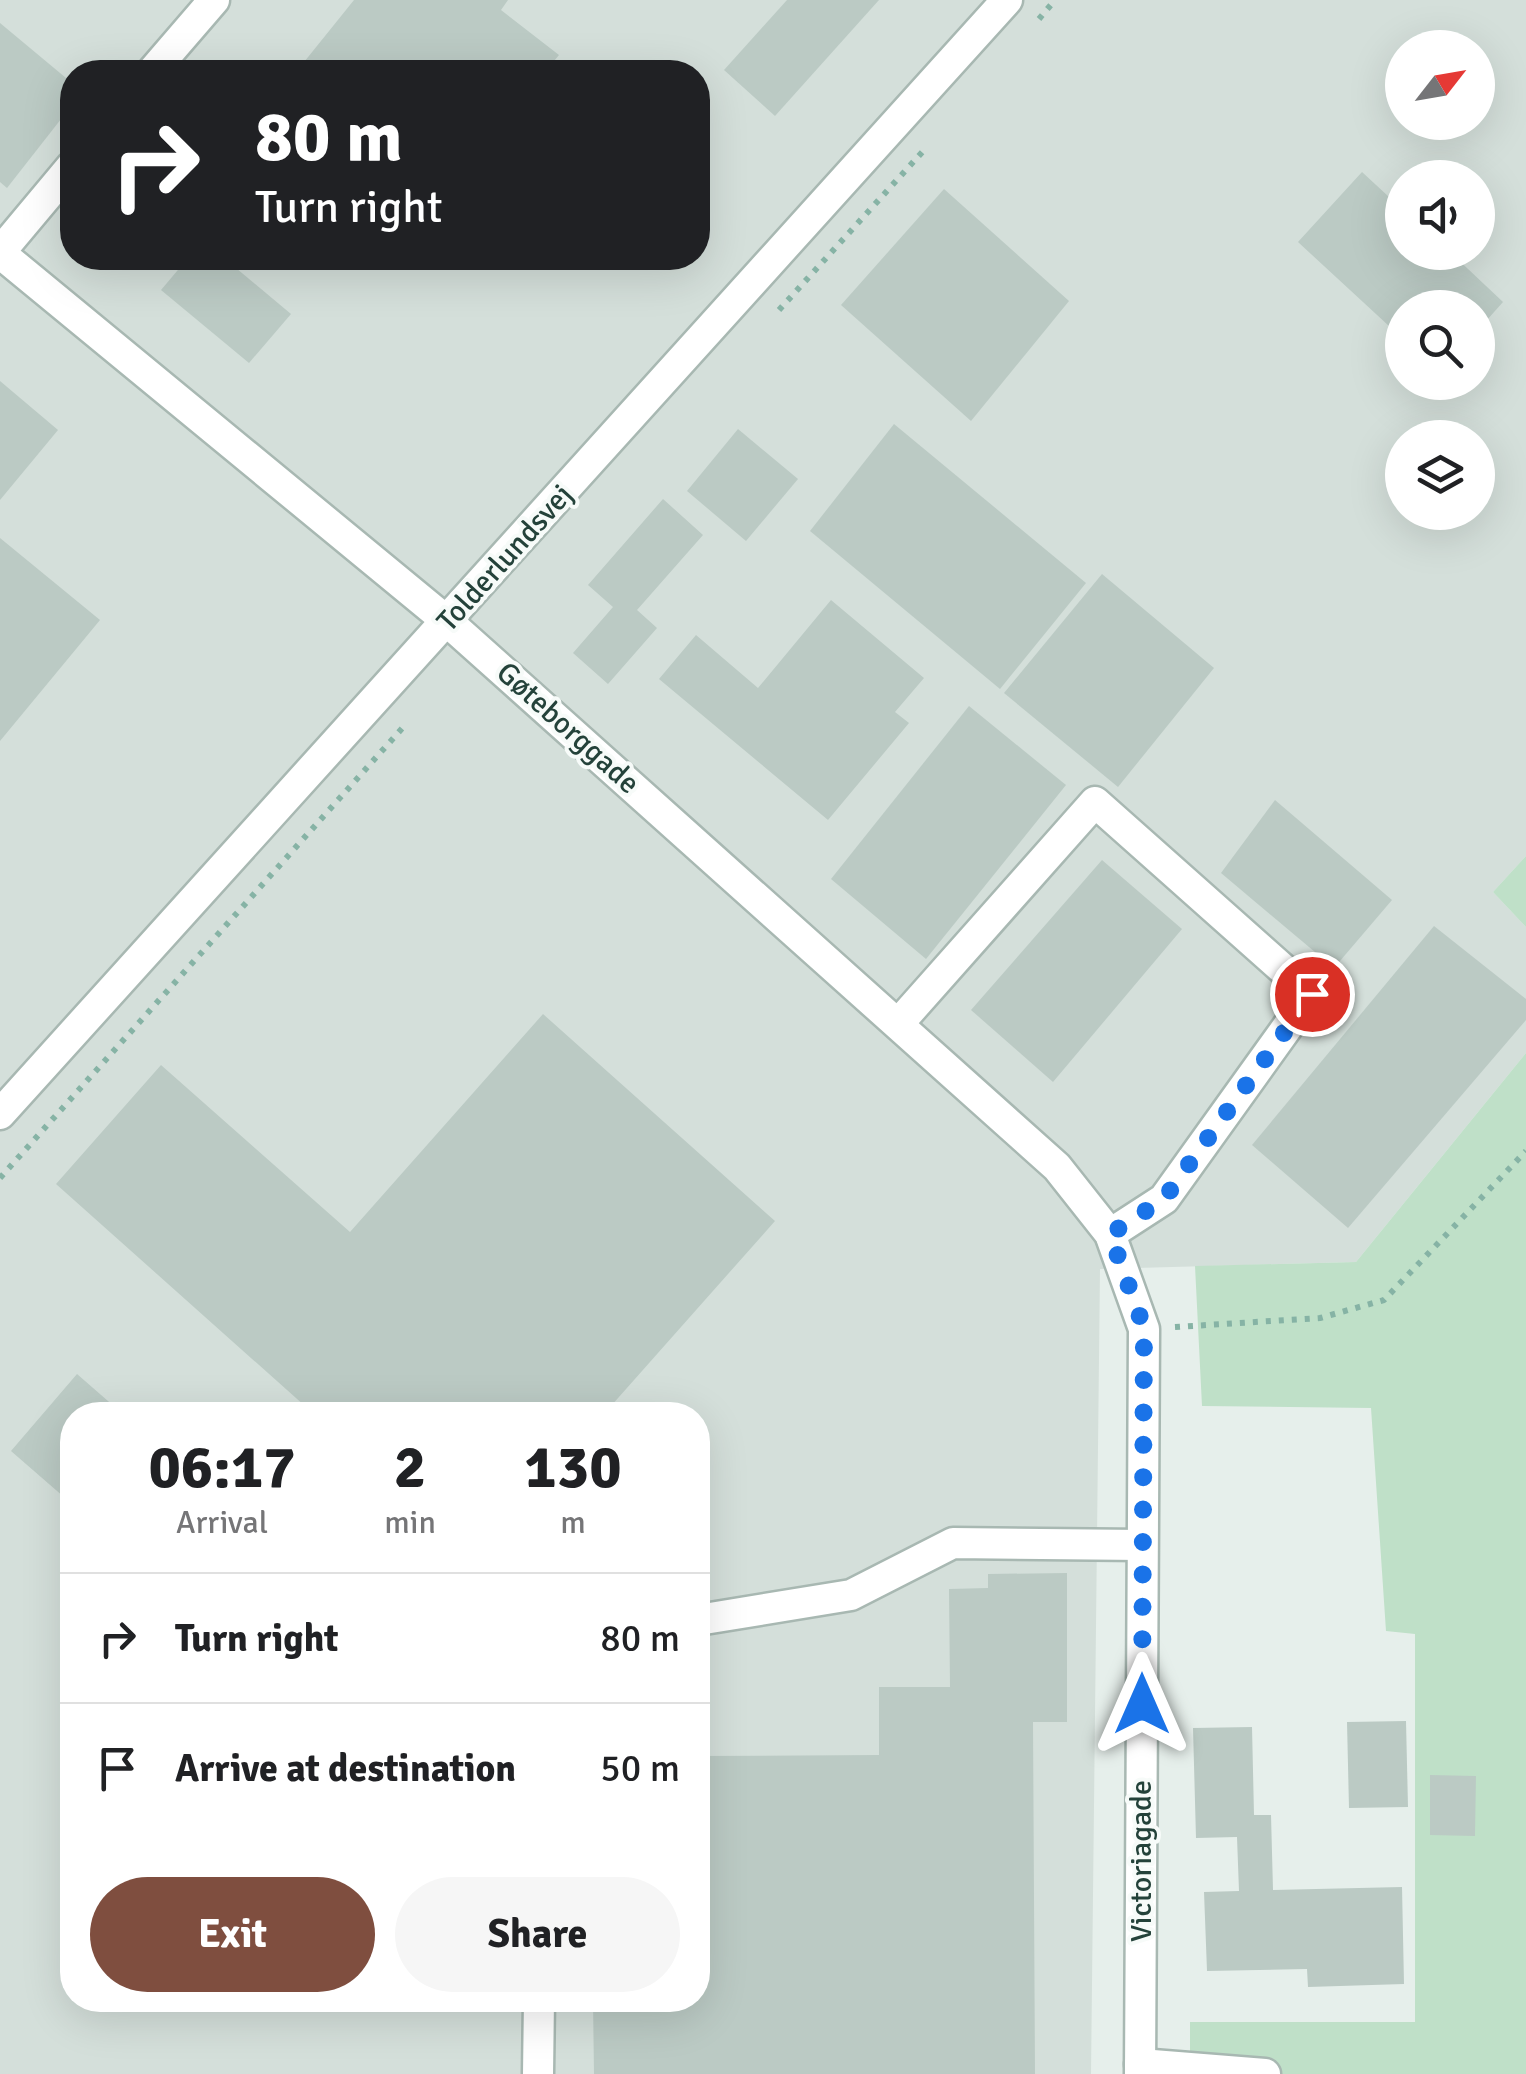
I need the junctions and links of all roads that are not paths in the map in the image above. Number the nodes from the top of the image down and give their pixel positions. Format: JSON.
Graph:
{"nodes":[{"id":1,"x":214,"y":0,"type":"edge"},
{"id":2,"x":1007,"y":0,"type":"edge"},
{"id":3,"x":162,"y":60,"type":"edge"},
{"id":4,"x":60,"y":180,"type":"edge"},
{"id":5,"x":0,"y":252,"type":"edge"},
{"id":6,"x":448,"y":622,"type":"junction"},
{"id":7,"x":898,"y":1024,"type":"junction"},
{"id":8,"x":0,"y":1114,"type":"edge"},
{"id":9,"x":1110,"y":1234,"type":"junction"},
{"id":10,"x":1142,"y":1544,"type":"junction"},
{"id":11,"x":710,"y":1618,"type":"edge"},
{"id":12,"x":539,"y":2012,"type":"edge"},
{"id":13,"x":1140,"y":2069,"type":"edge"},
{"id":14,"x":538,"y":2074,"type":"edge"},
{"id":15,"x":1265,"y":2074,"type":"edge"}],
"edges":[{"from":1,"to":3,"type":"street"},
{"from":2,"to":6,"type":"street","name":"Tolderlundsvej"},
{"from":4,"to":5,"type":"street"},
{"from":5,"to":6,"type":"street","name":"Gøteborggade"},
{"from":6,"to":7,"type":"street","name":"Gøteborggade"},
{"from":6,"to":8,"type":"street","name":"Tolderlundsvej"},
{"from":7,"to":9,"type":"street","name":"Gøteborggade"},
{"from":7,"to":9,"type":"street"},
{"from":9,"to":10,"type":"street","name":"Victoriagade"},
{"from":10,"to":11,"type":"street"},
{"from":10,"to":13,"type":"street","name":"Victoriagade"},
{"from":12,"to":14,"type":"street"},
{"from":13,"to":15,"type":"street"}]}
